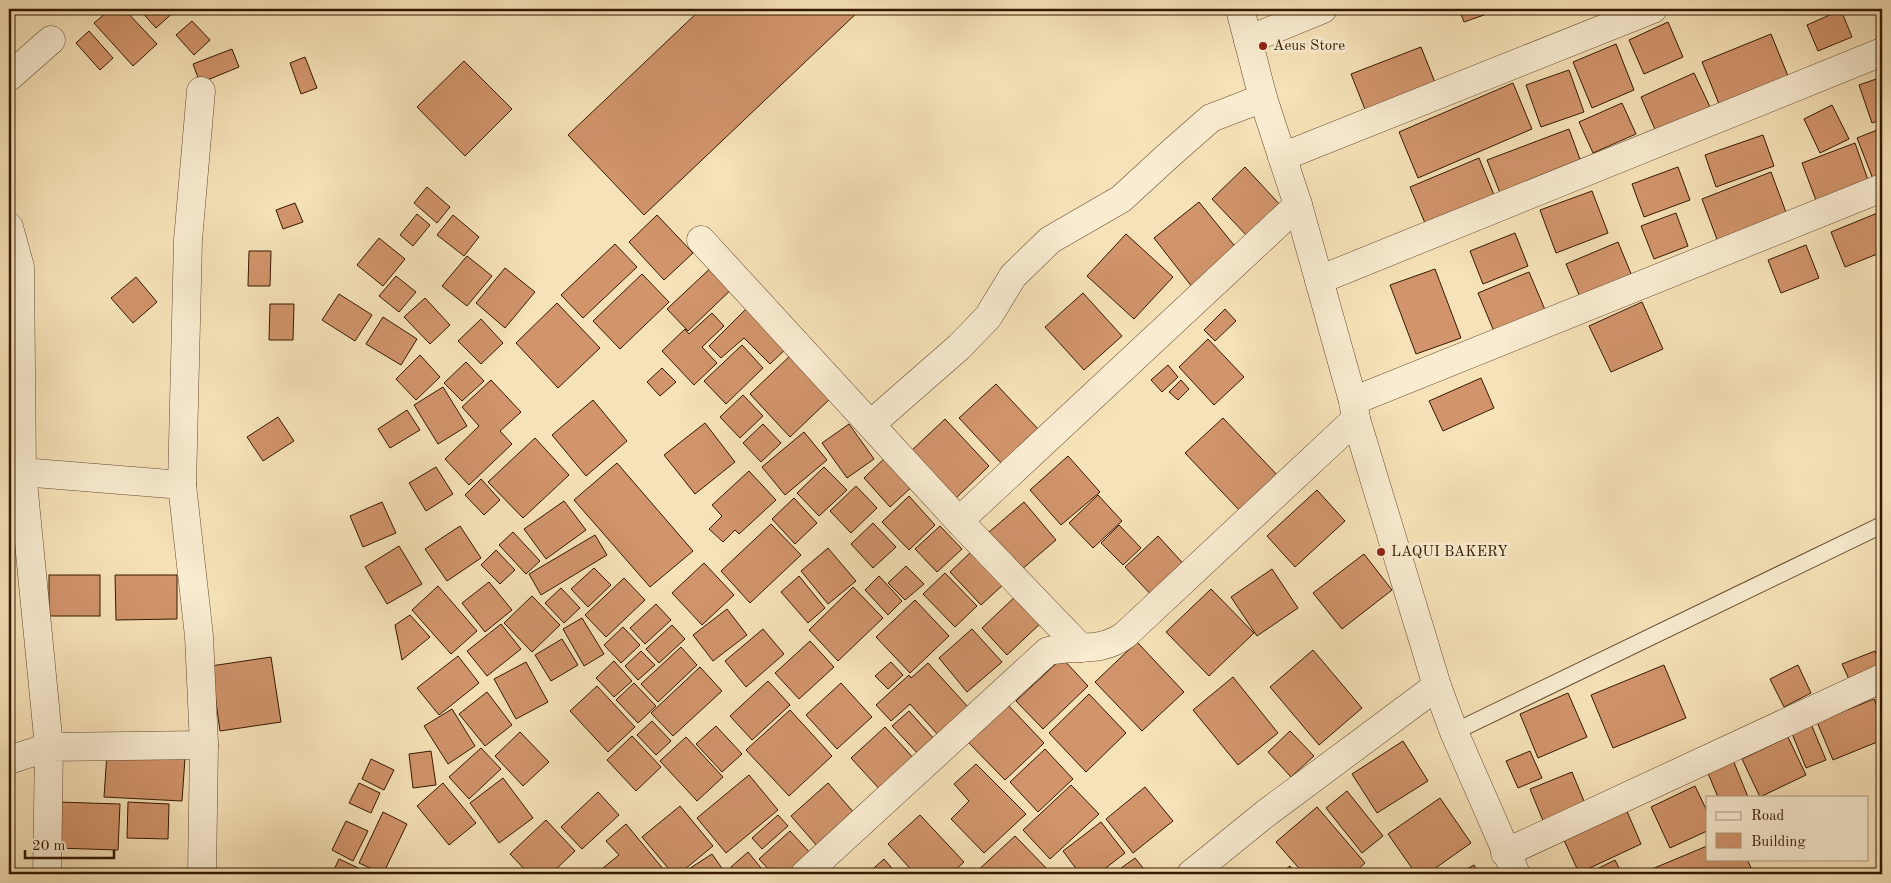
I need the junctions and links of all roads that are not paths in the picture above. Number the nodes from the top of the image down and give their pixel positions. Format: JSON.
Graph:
{"nodes":[{"id":1,"x":1240,"y":9,"type":"edge"},
{"id":2,"x":1323,"y":9,"type":"edge"},
{"id":3,"x":1653,"y":9,"type":"edge"},
{"id":4,"x":51,"y":40,"type":"dead end"},
{"id":5,"x":1248,"y":40,"type":"junction"},
{"id":6,"x":1882,"y":52,"type":"edge"},
{"id":7,"x":9,"y":77,"type":"edge"},
{"id":8,"x":201,"y":91,"type":"dead end"},
{"id":9,"x":1263,"y":98,"type":"junction"},
{"id":10,"x":1282,"y":157,"type":"junction"},
{"id":11,"x":1882,"y":188,"type":"edge"},
{"id":12,"x":1298,"y":205,"type":"junction"},
{"id":13,"x":9,"y":226,"type":"edge"},
{"id":14,"x":701,"y":240,"type":"dead end"},
{"id":15,"x":1319,"y":280,"type":"junction"},
{"id":16,"x":1354,"y":410,"type":"junction"},
{"id":17,"x":871,"y":424,"type":"junction"},
{"id":18,"x":22,"y":472,"type":"junction"},
{"id":19,"x":182,"y":484,"type":"junction"},
{"id":20,"x":959,"y":521,"type":"junction"},
{"id":21,"x":1882,"y":525,"type":"edge"},
{"id":22,"x":1081,"y":648,"type":"junction"},
{"id":23,"x":1882,"y":678,"type":"edge"},
{"id":24,"x":1436,"y":686,"type":"junction"},
{"id":25,"x":1454,"y":732,"type":"junction"},
{"id":26,"x":204,"y":745,"type":"junction"},
{"id":27,"x":49,"y":747,"type":"junction"},
{"id":28,"x":9,"y":760,"type":"edge"},
{"id":29,"x":1511,"y":863,"type":"edge"},
{"id":30,"x":47,"y":874,"type":"edge"},
{"id":31,"x":202,"y":874,"type":"edge"},
{"id":32,"x":805,"y":874,"type":"edge"},
{"id":33,"x":1191,"y":874,"type":"edge"}],
"edges":[{"from":1,"to":5,"type":"street"},
{"from":2,"to":5,"type":"street"},
{"from":3,"to":10,"type":"street"},
{"from":4,"to":7,"type":"street"},
{"from":5,"to":9,"type":"street"},
{"from":6,"to":15,"type":"street"},
{"from":8,"to":19,"type":"street"},
{"from":9,"to":10,"type":"street"},
{"from":9,"to":17,"type":"street"},
{"from":10,"to":12,"type":"street"},
{"from":11,"to":16,"type":"street"},
{"from":12,"to":15,"type":"street"},
{"from":12,"to":20,"type":"street"},
{"from":13,"to":18,"type":"street"},
{"from":14,"to":17,"type":"street"},
{"from":15,"to":16,"type":"street"},
{"from":16,"to":22,"type":"street"},
{"from":16,"to":24,"type":"street"},
{"from":17,"to":20,"type":"street"},
{"from":18,"to":19,"type":"street"},
{"from":18,"to":27,"type":"street"},
{"from":19,"to":26,"type":"street"},
{"from":20,"to":22,"type":"street"},
{"from":21,"to":25,"type":"lane"},
{"from":22,"to":32,"type":"street"},
{"from":23,"to":29,"type":"street"},
{"from":24,"to":25,"type":"street"},
{"from":24,"to":33,"type":"street"},
{"from":25,"to":29,"type":"street"},
{"from":26,"to":27,"type":"street"},
{"from":26,"to":31,"type":"street"},
{"from":27,"to":28,"type":"street"},
{"from":27,"to":30,"type":"street"}]}
